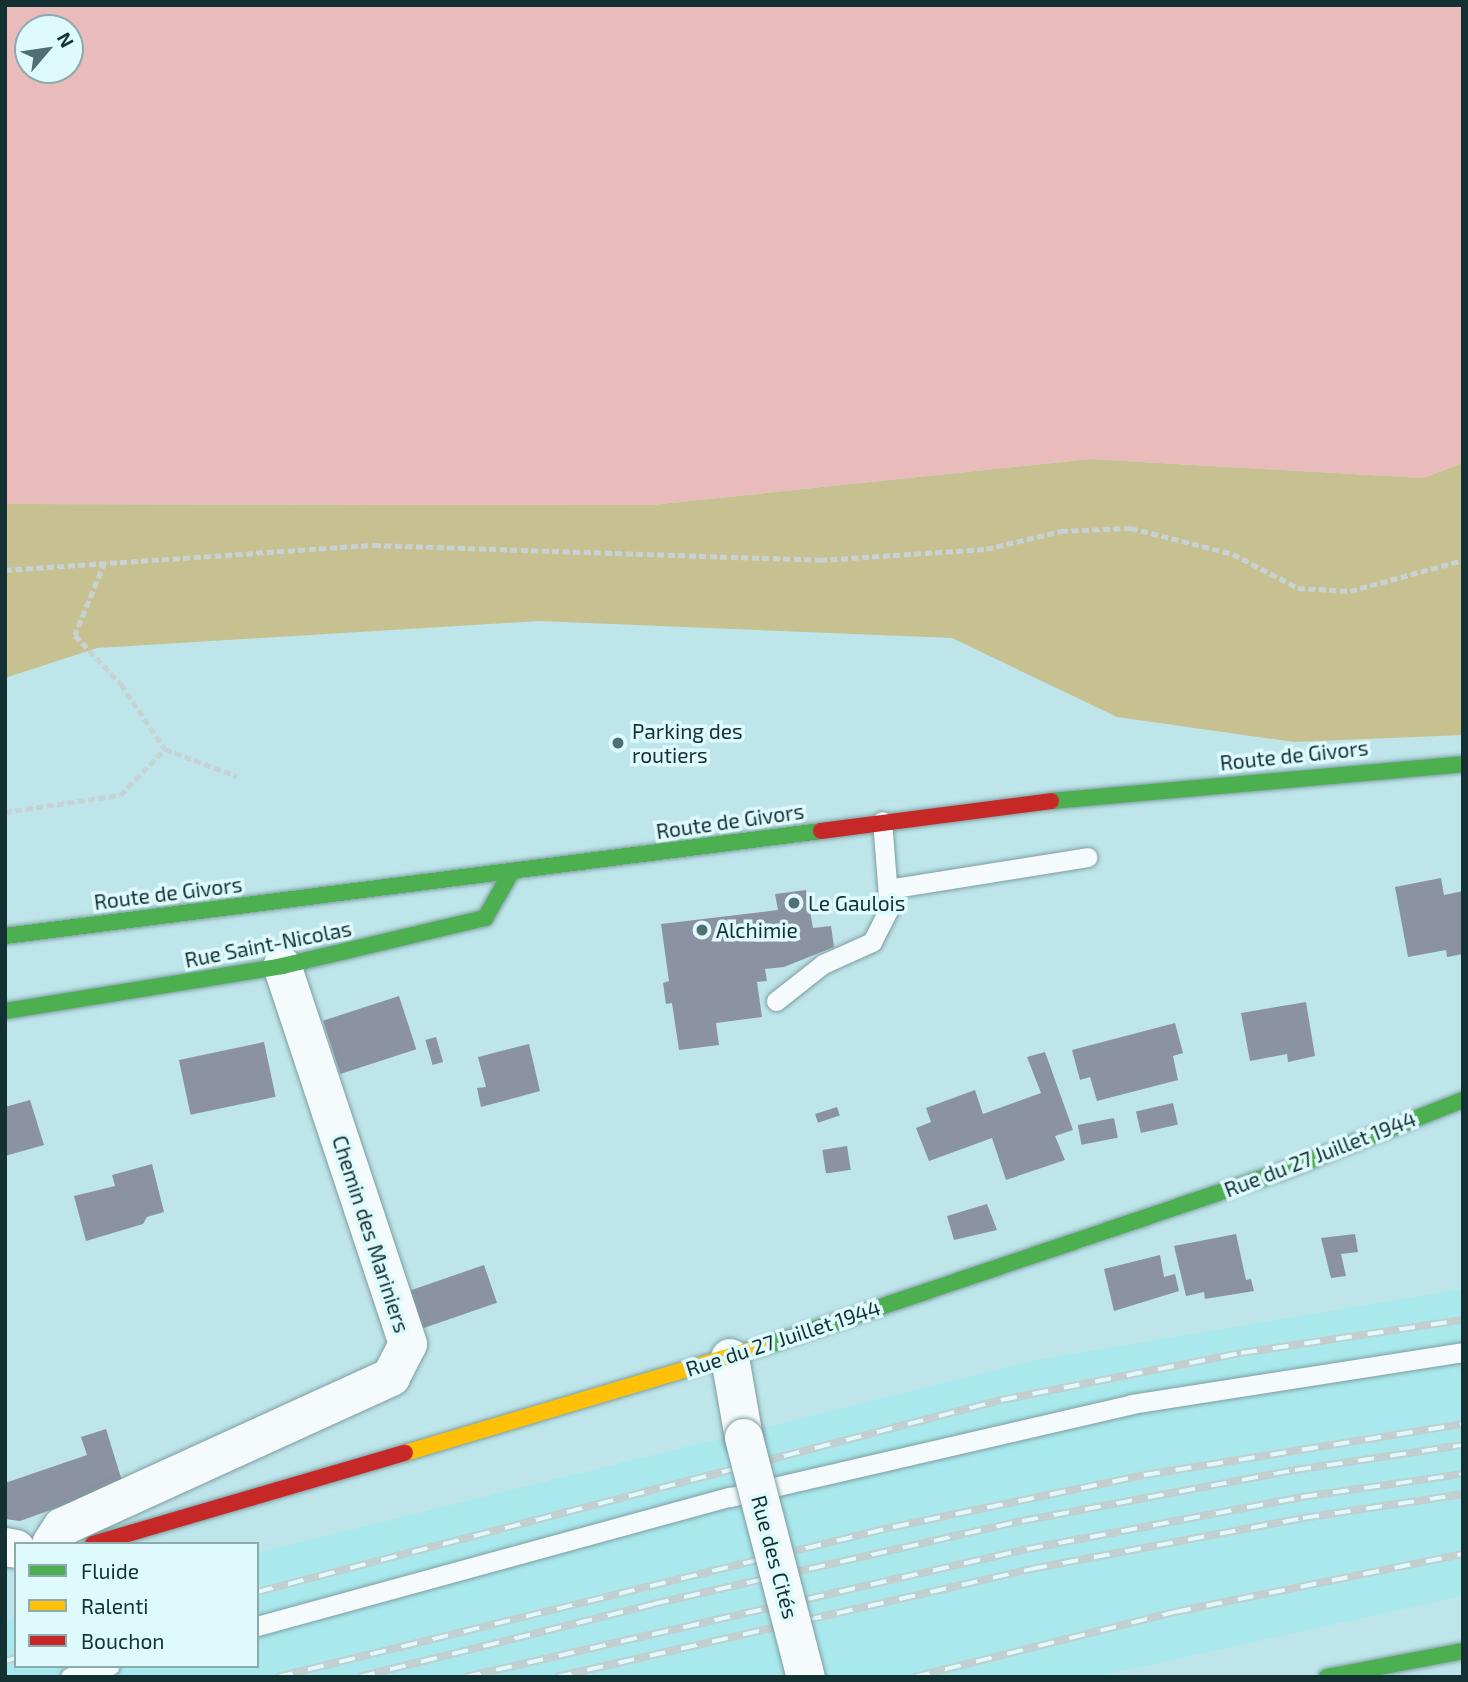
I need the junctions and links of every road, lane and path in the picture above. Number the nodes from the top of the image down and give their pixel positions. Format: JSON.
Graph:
{"nodes":[{"id":1,"x":1463,"y":560,"type":"edge"},
{"id":2,"x":105,"y":562,"type":"junction"},
{"id":3,"x":5,"y":570,"type":"edge"},
{"id":4,"x":165,"y":749,"type":"junction"},
{"id":5,"x":1463,"y":764,"type":"edge"},
{"id":6,"x":237,"y":776,"type":"dead end"},
{"id":7,"x":5,"y":812,"type":"edge"},
{"id":8,"x":882,"y":821,"type":"junction"},
{"id":9,"x":1087,"y":857,"type":"dead end"},
{"id":10,"x":511,"y":873,"type":"junction"},
{"id":11,"x":888,"y":889,"type":"junction"},
{"id":12,"x":5,"y":936,"type":"edge"},
{"id":13,"x":282,"y":966,"type":"junction"},
{"id":14,"x":776,"y":1001,"type":"dead end"},
{"id":15,"x":5,"y":1011,"type":"edge"},
{"id":16,"x":1463,"y":1100,"type":"edge"},
{"id":17,"x":1463,"y":1352,"type":"edge"},
{"id":18,"x":730,"y":1358,"type":"junction"},
{"id":19,"x":52,"y":1542,"type":"edge"},
{"id":20,"x":100,"y":1542,"type":"edge"},
{"id":21,"x":259,"y":1625,"type":"edge"},
{"id":22,"x":1463,"y":1651,"type":"edge"},
{"id":23,"x":102,"y":1668,"type":"edge"},
{"id":24,"x":71,"y":1677,"type":"edge"},
{"id":25,"x":806,"y":1677,"type":"edge"},
{"id":26,"x":1327,"y":1677,"type":"edge"}],
"edges":[{"from":1,"to":2,"type":"path"},
{"from":2,"to":3,"type":"path"},
{"from":2,"to":4,"type":"path"},
{"from":4,"to":6,"type":"path"},
{"from":4,"to":7,"type":"path"},
{"from":5,"to":8,"type":"street","name":"Route de Givors"},
{"from":8,"to":10,"type":"street","name":"Route de Givors"},
{"from":8,"to":11,"type":"lane"},
{"from":9,"to":11,"type":"lane"},
{"from":10,"to":12,"type":"street","name":"Route de Givors"},
{"from":10,"to":13,"type":"street","name":"Rue Saint-Nicolas"},
{"from":11,"to":14,"type":"lane"},
{"from":13,"to":15,"type":"street","name":"Rue Saint-Nicolas"},
{"from":13,"to":19,"type":"street","name":"Chemin des Mariniers"},
{"from":16,"to":18,"type":"street","name":"Rue du 27 Juillet 1944"},
{"from":17,"to":21,"type":"lane"},
{"from":18,"to":20,"type":"street","name":"Rue du 27 Juillet 1944"},
{"from":18,"to":25,"type":"street","name":"Rue des Cités","bridge":true},
{"from":22,"to":26,"type":"street"},
{"from":23,"to":24,"type":"lane"}]}
